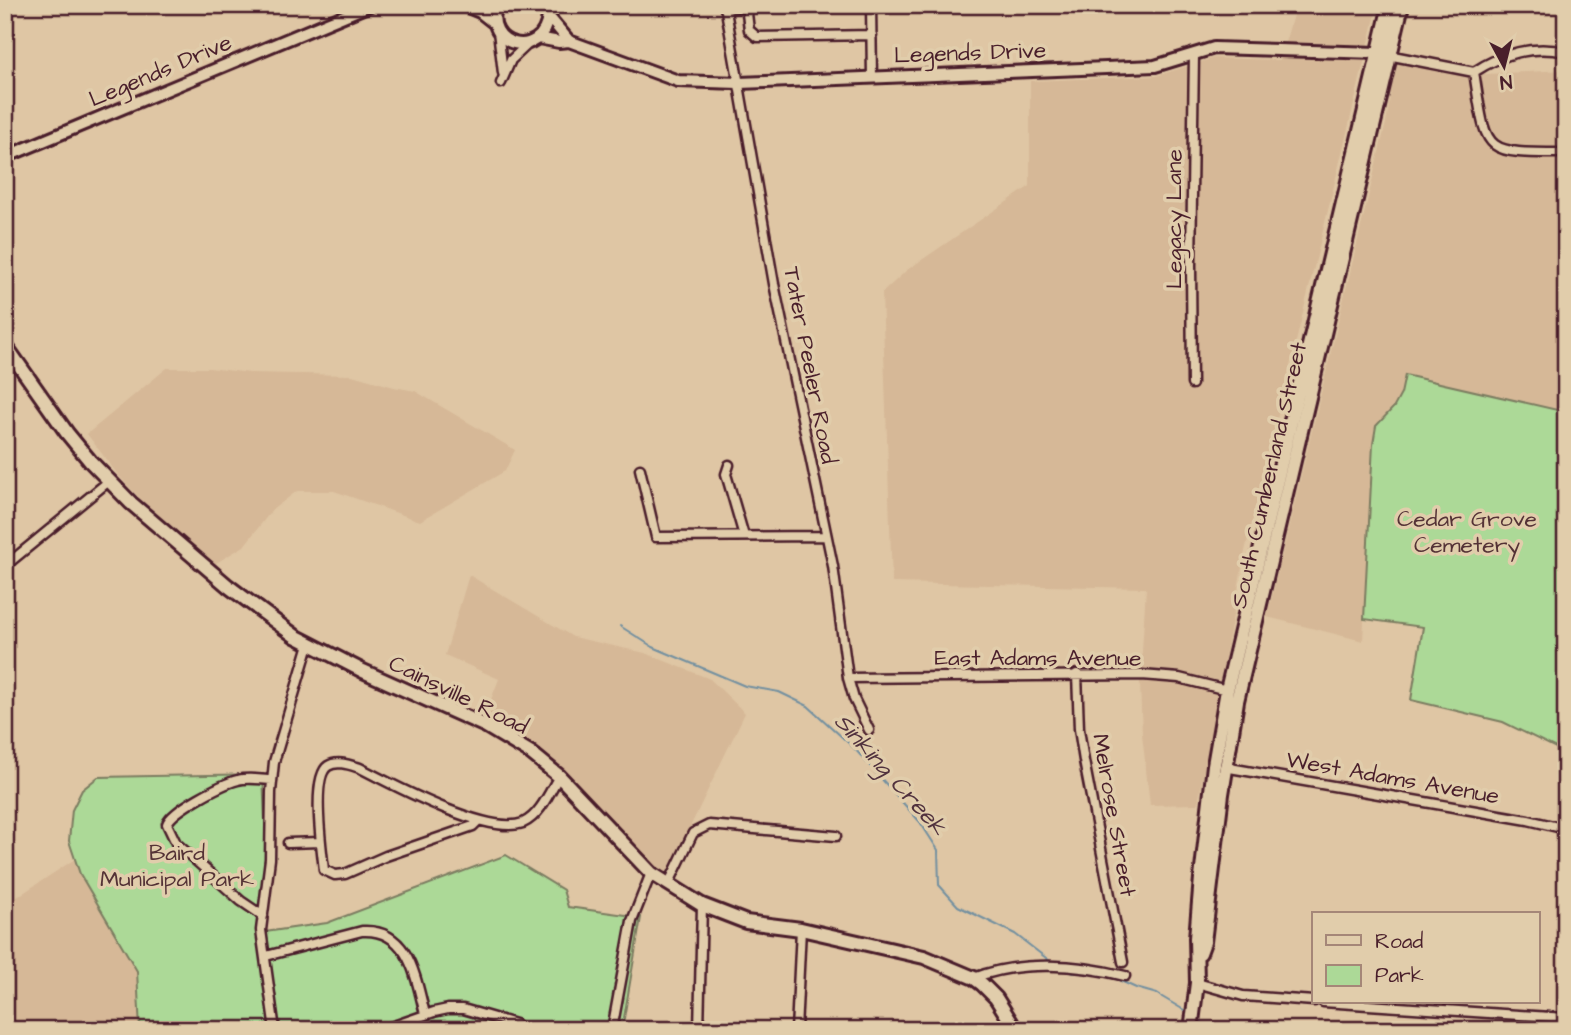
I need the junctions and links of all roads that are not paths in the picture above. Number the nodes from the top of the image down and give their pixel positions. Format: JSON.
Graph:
{"nodes":[{"id":1,"x":370,"y":5,"type":"edge"},
{"id":2,"x":463,"y":5,"type":"edge"},
{"id":3,"x":497,"y":5,"type":"edge"},
{"id":4,"x":871,"y":5,"type":"edge"},
{"id":5,"x":1390,"y":5,"type":"edge"},
{"id":6,"x":1402,"y":5,"type":"edge"},
{"id":7,"x":746,"y":6,"type":"edge"},
{"id":8,"x":725,"y":7,"type":"edge"},
{"id":9,"x":546,"y":10,"type":"edge"},
{"id":10,"x":496,"y":27,"type":"junction"},
{"id":11,"x":872,"y":36,"type":"junction"},
{"id":12,"x":534,"y":40,"type":"junction"},
{"id":13,"x":571,"y":42,"type":"junction"},
{"id":14,"x":1566,"y":52,"type":"edge"},
{"id":15,"x":1194,"y":54,"type":"junction"},
{"id":16,"x":1384,"y":54,"type":"junction"},
{"id":17,"x":1474,"y":72,"type":"junction"},
{"id":18,"x":872,"y":78,"type":"junction"},
{"id":19,"x":739,"y":83,"type":"junction"},
{"id":20,"x":1566,"y":153,"type":"edge"},
{"id":21,"x":5,"y":157,"type":"edge"},
{"id":22,"x":5,"y":345,"type":"edge"},
{"id":23,"x":1192,"y":384,"type":"dead end"},
{"id":24,"x":729,"y":466,"type":"dead end"},
{"id":25,"x":640,"y":469,"type":"dead end"},
{"id":26,"x":109,"y":481,"type":"junction"},
{"id":27,"x":744,"y":536,"type":"junction"},
{"id":28,"x":825,"y":536,"type":"junction"},
{"id":29,"x":5,"y":566,"type":"edge"},
{"id":30,"x":309,"y":644,"type":"junction"},
{"id":31,"x":1077,"y":674,"type":"junction"},
{"id":32,"x":848,"y":677,"type":"junction"},
{"id":33,"x":1227,"y":690,"type":"junction"},
{"id":34,"x":869,"y":730,"type":"dead end"},
{"id":35,"x":1220,"y":766,"type":"junction"},
{"id":36,"x":559,"y":776,"type":"junction"},
{"id":37,"x":272,"y":780,"type":"junction"},
{"id":38,"x":477,"y":821,"type":"junction"},
{"id":39,"x":1566,"y":829,"type":"edge"},
{"id":40,"x":836,"y":836,"type":"dead end"},
{"id":41,"x":321,"y":842,"type":"junction"},
{"id":42,"x":288,"y":843,"type":"dead end"},
{"id":43,"x":651,"y":873,"type":"junction"},
{"id":44,"x":668,"y":885,"type":"junction"},
{"id":45,"x":702,"y":905,"type":"junction"},
{"id":46,"x":262,"y":916,"type":"junction"},
{"id":47,"x":802,"y":929,"type":"junction"},
{"id":48,"x":266,"y":956,"type":"junction"},
{"id":49,"x":1123,"y":962,"type":"dead end"},
{"id":50,"x":1125,"y":976,"type":"dead end"},
{"id":51,"x":974,"y":978,"type":"junction"},
{"id":52,"x":1196,"y":989,"type":"junction"},
{"id":53,"x":1312,"y":1001,"type":"edge"},
{"id":54,"x":1353,"y":1004,"type":"edge"},
{"id":55,"x":425,"y":1014,"type":"junction"},
{"id":56,"x":1566,"y":1018,"type":"edge"},
{"id":57,"x":275,"y":1030,"type":"edge"},
{"id":58,"x":382,"y":1030,"type":"edge"},
{"id":59,"x":522,"y":1030,"type":"edge"},
{"id":60,"x":612,"y":1030,"type":"edge"},
{"id":61,"x":699,"y":1030,"type":"edge"},
{"id":62,"x":796,"y":1030,"type":"edge"},
{"id":63,"x":1016,"y":1030,"type":"edge"},
{"id":64,"x":1191,"y":1030,"type":"edge"}],
"edges":[{"from":1,"to":21,"type":"street","name":"Legends Drive"},
{"from":2,"to":10,"type":"street","name":"Legends Drive"},
{"from":3,"to":10,"type":"street"},
{"from":4,"to":11,"type":"street"},
{"from":5,"to":16,"type":"main road","name":"South Cumberland Street"},
{"from":6,"to":16,"type":"main road","name":"South Cumberland Street"},
{"from":7,"to":8,"type":"street"},
{"from":7,"to":11,"type":"street"},
{"from":8,"to":19,"type":"street","name":"Tater Peeler Road"},
{"from":9,"to":12,"type":"street","name":"Legends Drive"},
{"from":9,"to":13,"type":"street","name":"Legends Drive"},
{"from":10,"to":12,"type":"street","name":"Legends Drive"},
{"from":10,"to":12,"type":"street"},
{"from":11,"to":18,"type":"street"},
{"from":12,"to":13,"type":"street","name":"Legends Drive"},
{"from":13,"to":19,"type":"street","name":"Legends Drive"},
{"from":14,"to":17,"type":"street"},
{"from":15,"to":16,"type":"street","name":"Legends Drive"},
{"from":15,"to":18,"type":"street","name":"Legends Drive"},
{"from":15,"to":23,"type":"street","name":"Legacy Lane"},
{"from":16,"to":17,"type":"street"},
{"from":16,"to":33,"type":"main road","name":"South Cumberland Street"},
{"from":16,"to":35,"type":"main road","name":"South Cumberland Street"},
{"from":17,"to":20,"type":"street"},
{"from":18,"to":19,"type":"street","name":"Legends Drive"},
{"from":19,"to":28,"type":"street","name":"Tater Peeler Road"},
{"from":22,"to":26,"type":"main road","name":"Cainsville Road"},
{"from":24,"to":27,"type":"street"},
{"from":25,"to":27,"type":"street"},
{"from":26,"to":29,"type":"street"},
{"from":26,"to":30,"type":"main road","name":"Cainsville Road"},
{"from":27,"to":28,"type":"street"},
{"from":28,"to":32,"type":"street","name":"Tater Peeler Road"},
{"from":30,"to":36,"type":"main road","name":"Cainsville Road"},
{"from":30,"to":37,"type":"street"},
{"from":31,"to":32,"type":"street","name":"East Adams Avenue"},
{"from":31,"to":33,"type":"street","name":"East Adams Avenue"},
{"from":31,"to":49,"type":"street","name":"Melrose Street"},
{"from":32,"to":34,"type":"street","name":"Tater Peeler Road"},
{"from":33,"to":35,"type":"main road","name":"South Cumberland Street"},
{"from":35,"to":39,"type":"street","name":"West Adams Avenue"},
{"from":35,"to":52,"type":"main road","name":"South Cumberland Street"},
{"from":36,"to":38,"type":"street"},
{"from":36,"to":43,"type":"main road","name":"Cainsville Road"},
{"from":37,"to":46,"type":"street"},
{"from":37,"to":46,"type":"street"},
{"from":38,"to":41,"type":"street"},
{"from":38,"to":41,"type":"street"},
{"from":40,"to":44,"type":"street"},
{"from":41,"to":42,"type":"street"},
{"from":43,"to":44,"type":"main road","name":"Cainsville Road"},
{"from":43,"to":60,"type":"street"},
{"from":44,"to":45,"type":"main road","name":"Cainsville Road"},
{"from":45,"to":47,"type":"main road","name":"Cainsville Road"},
{"from":45,"to":61,"type":"street"},
{"from":46,"to":48,"type":"street"},
{"from":47,"to":51,"type":"main road","name":"Cainsville Road"},
{"from":47,"to":62,"type":"street"},
{"from":48,"to":55,"type":"street"},
{"from":48,"to":57,"type":"street"},
{"from":50,"to":51,"type":"street"},
{"from":51,"to":63,"type":"main road","name":"Cainsville Road"},
{"from":52,"to":53,"type":"street"},
{"from":52,"to":64,"type":"main road","name":"South Cumberland Street"},
{"from":54,"to":56,"type":"street"},
{"from":55,"to":58,"type":"street"},
{"from":55,"to":59,"type":"street"}]}
